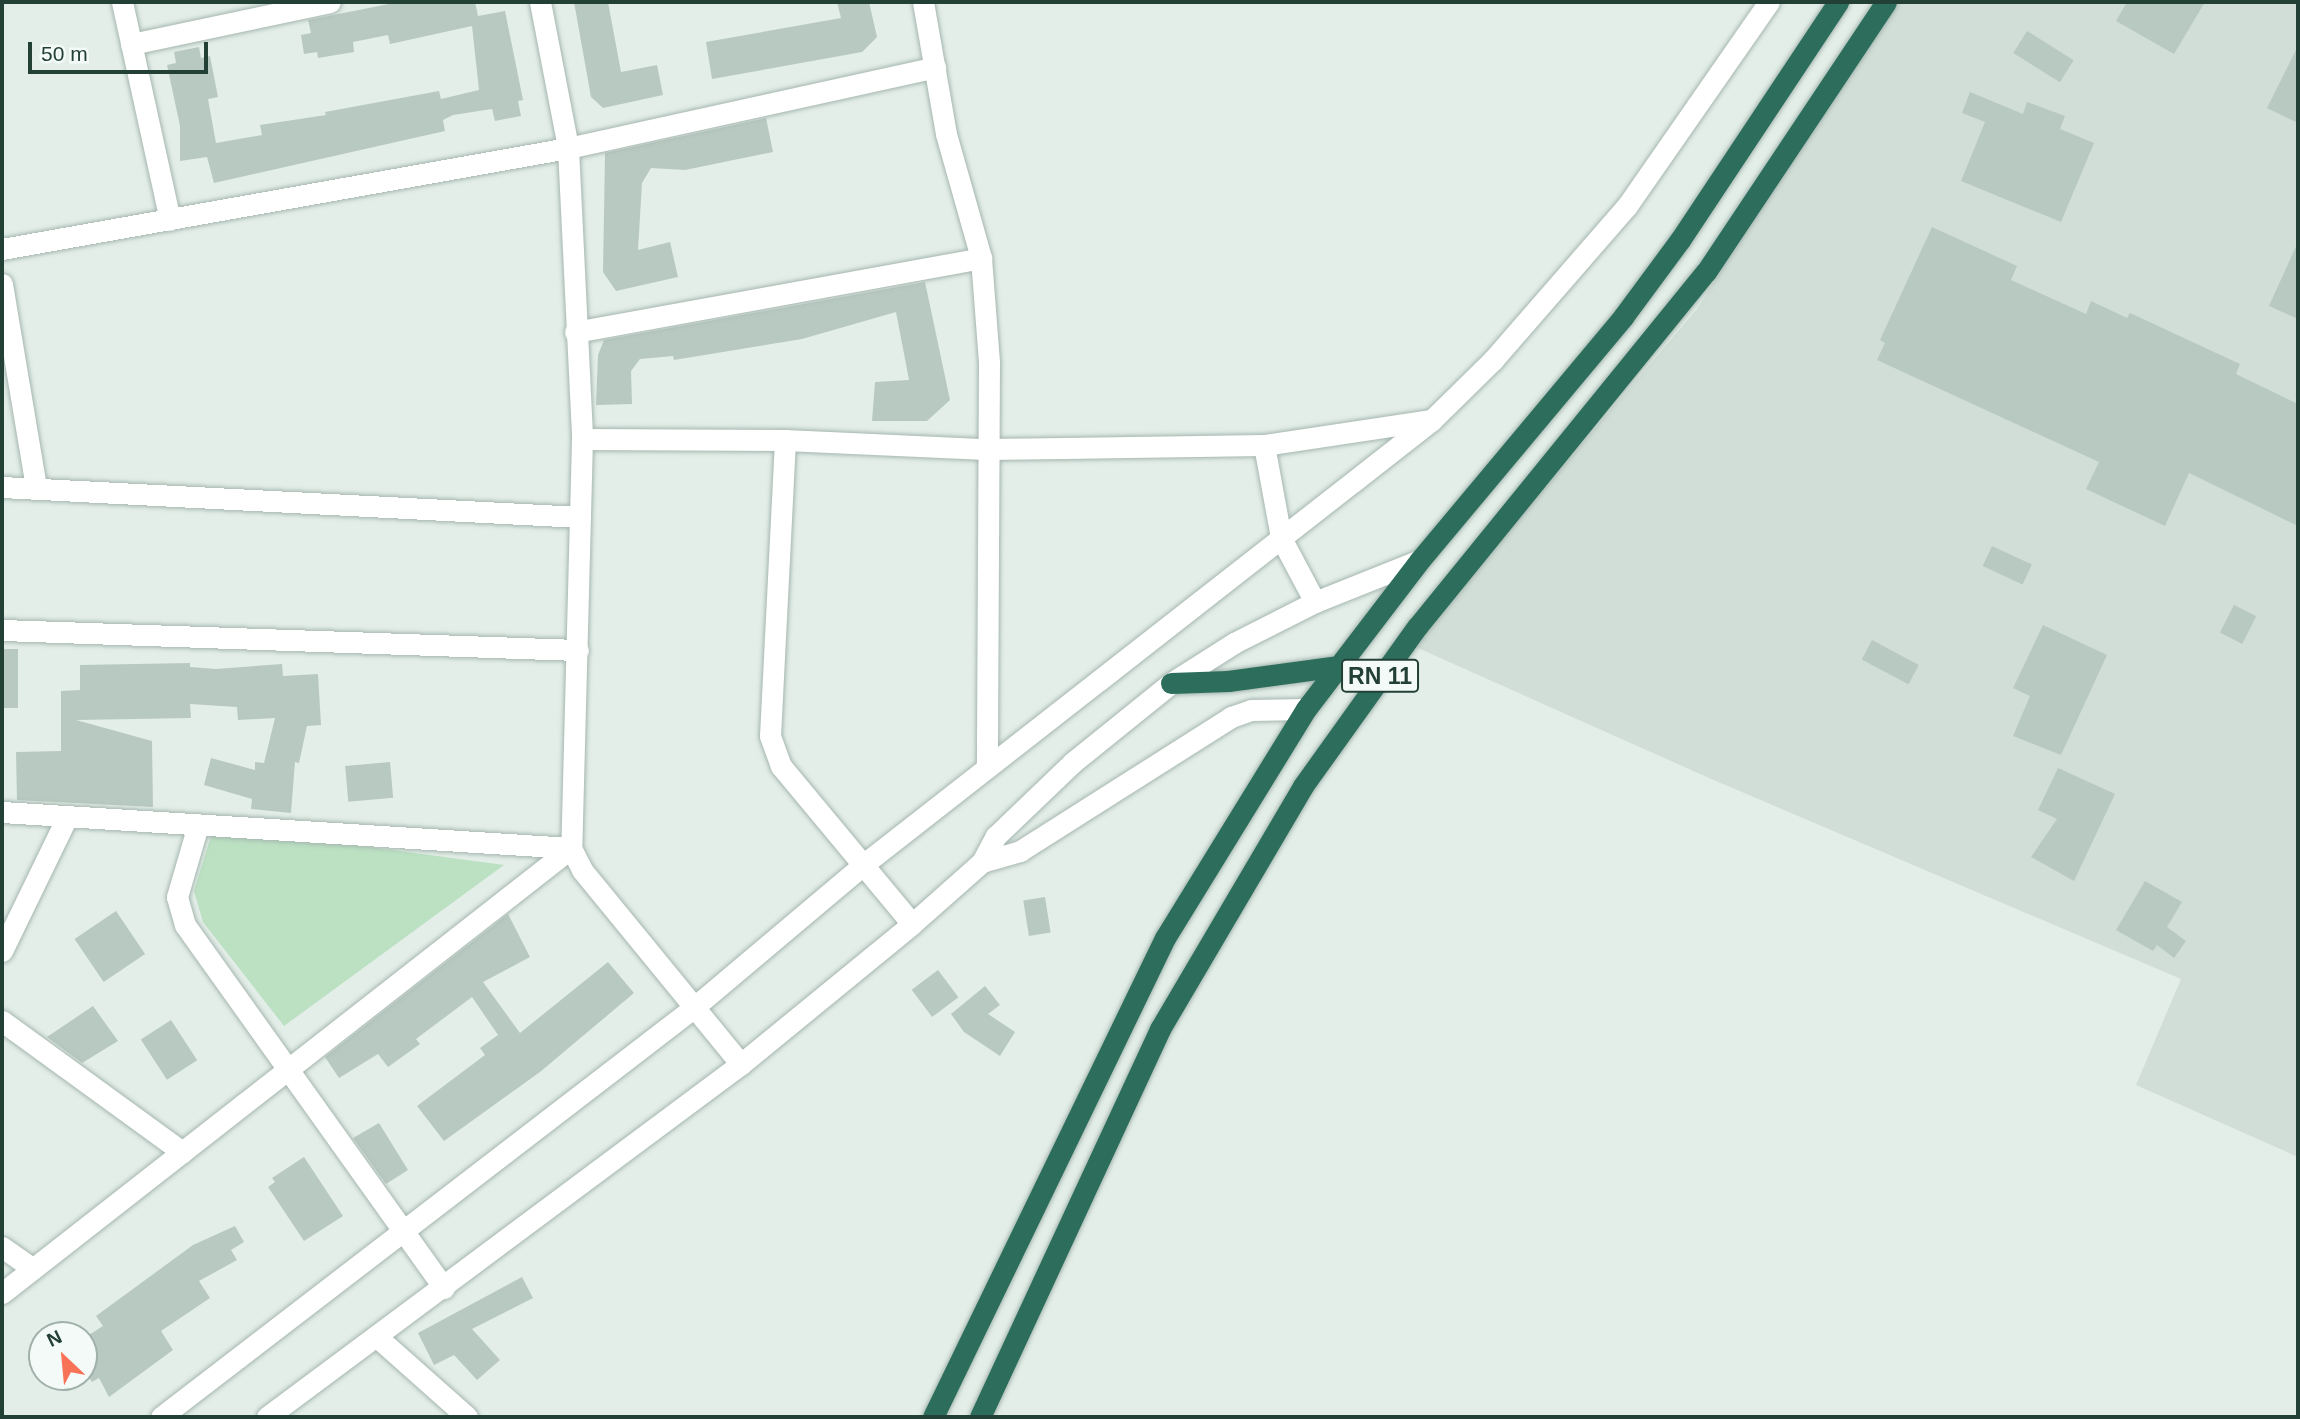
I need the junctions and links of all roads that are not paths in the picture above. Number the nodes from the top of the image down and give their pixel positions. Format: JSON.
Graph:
{"nodes":[{"id":1,"x":122,"y":2,"type":"edge"},
{"id":2,"x":330,"y":2,"type":"edge"},
{"id":3,"x":540,"y":2,"type":"edge"},
{"id":4,"x":923,"y":2,"type":"edge"},
{"id":5,"x":1769,"y":2,"type":"edge"},
{"id":6,"x":1838,"y":2,"type":"edge"},
{"id":7,"x":1886,"y":2,"type":"edge"},
{"id":8,"x":131,"y":44,"type":"junction"},
{"id":9,"x":935,"y":67,"type":"junction"},
{"id":10,"x":568,"y":148,"type":"junction"},
{"id":11,"x":170,"y":220,"type":"junction"},
{"id":12,"x":2,"y":249,"type":"edge"},
{"id":13,"x":981,"y":258,"type":"junction"},
{"id":14,"x":2,"y":284,"type":"edge"},
{"id":15,"x":575,"y":332,"type":"junction"},
{"id":16,"x":1432,"y":420,"type":"junction"},
{"id":17,"x":582,"y":439,"type":"junction"},
{"id":18,"x":785,"y":440,"type":"junction"},
{"id":19,"x":1264,"y":445,"type":"junction"},
{"id":20,"x":986,"y":449,"type":"junction"},
{"id":21,"x":2,"y":486,"type":"edge"},
{"id":22,"x":36,"y":487,"type":"junction"},
{"id":23,"x":580,"y":517,"type":"junction"},
{"id":24,"x":1281,"y":538,"type":"junction"},
{"id":25,"x":1420,"y":560,"type":"junction"},
{"id":26,"x":1315,"y":603,"type":"junction"},
{"id":27,"x":2,"y":630,"type":"edge"},
{"id":28,"x":578,"y":650,"type":"junction"},
{"id":29,"x":1339,"y":666,"type":"junction"},
{"id":30,"x":1171,"y":683,"type":"junction"},
{"id":31,"x":1306,"y":709,"type":"junction"},
{"id":32,"x":987,"y":766,"type":"junction"},
{"id":33,"x":2,"y":813,"type":"edge"},
{"id":34,"x":66,"y":817,"type":"junction"},
{"id":35,"x":198,"y":825,"type":"junction"},
{"id":36,"x":571,"y":848,"type":"junction"},
{"id":37,"x":982,"y":862,"type":"junction"},
{"id":38,"x":864,"y":864,"type":"junction"},
{"id":39,"x":912,"y":924,"type":"junction"},
{"id":40,"x":2,"y":951,"type":"edge"},
{"id":41,"x":692,"y":1009,"type":"junction"},
{"id":42,"x":2,"y":1021,"type":"edge"},
{"id":43,"x":741,"y":1064,"type":"junction"},
{"id":44,"x":289,"y":1069,"type":"junction"},
{"id":45,"x":183,"y":1152,"type":"junction"},
{"id":46,"x":401,"y":1234,"type":"junction"},
{"id":47,"x":2,"y":1247,"type":"edge"},
{"id":48,"x":33,"y":1269,"type":"junction"},
{"id":49,"x":444,"y":1287,"type":"junction"},
{"id":50,"x":2,"y":1293,"type":"edge"},
{"id":51,"x":377,"y":1337,"type":"junction"},
{"id":52,"x":161,"y":1417,"type":"edge"},
{"id":53,"x":267,"y":1417,"type":"edge"},
{"id":54,"x":467,"y":1417,"type":"edge"},
{"id":55,"x":933,"y":1417,"type":"edge"},
{"id":56,"x":980,"y":1417,"type":"edge"}],
"edges":[{"from":1,"to":8,"type":"street"},
{"from":2,"to":8,"type":"street"},
{"from":3,"to":10,"type":"street"},
{"from":4,"to":9,"type":"street"},
{"from":5,"to":16,"type":"street"},
{"from":6,"to":25,"type":"highway","number":"RN 11"},
{"from":7,"to":56,"type":"highway","number":"RN 11"},
{"from":8,"to":11,"type":"street"},
{"from":9,"to":10,"type":"street"},
{"from":9,"to":13,"type":"street"},
{"from":10,"to":11,"type":"street"},
{"from":10,"to":15,"type":"street"},
{"from":11,"to":12,"type":"street"},
{"from":13,"to":15,"type":"street"},
{"from":13,"to":20,"type":"street"},
{"from":14,"to":22,"type":"street"},
{"from":15,"to":17,"type":"street"},
{"from":16,"to":19,"type":"street"},
{"from":16,"to":24,"type":"street"},
{"from":17,"to":18,"type":"street"},
{"from":17,"to":23,"type":"street"},
{"from":18,"to":20,"type":"street"},
{"from":18,"to":38,"type":"street"},
{"from":19,"to":20,"type":"street"},
{"from":19,"to":24,"type":"street"},
{"from":20,"to":32,"type":"street"},
{"from":21,"to":22,"type":"street"},
{"from":22,"to":23,"type":"street"},
{"from":23,"to":28,"type":"street"},
{"from":24,"to":26,"type":"street"},
{"from":24,"to":32,"type":"street"},
{"from":25,"to":26,"type":"street"},
{"from":25,"to":29,"type":"highway","number":"RN 11"},
{"from":26,"to":30,"type":"street"},
{"from":27,"to":28,"type":"street"},
{"from":28,"to":36,"type":"street"},
{"from":29,"to":30,"type":"highway"},
{"from":29,"to":31,"type":"highway","number":"RN 11"},
{"from":30,"to":37,"type":"street"},
{"from":31,"to":37,"type":"street"},
{"from":31,"to":55,"type":"highway","number":"RN 11"},
{"from":32,"to":38,"type":"street"},
{"from":33,"to":34,"type":"street"},
{"from":34,"to":35,"type":"street"},
{"from":34,"to":40,"type":"street"},
{"from":35,"to":36,"type":"street"},
{"from":35,"to":44,"type":"street"},
{"from":36,"to":41,"type":"street"},
{"from":36,"to":44,"type":"street"},
{"from":37,"to":39,"type":"street"},
{"from":38,"to":39,"type":"street"},
{"from":38,"to":41,"type":"street"},
{"from":39,"to":43,"type":"street"},
{"from":41,"to":43,"type":"street"},
{"from":41,"to":46,"type":"street"},
{"from":42,"to":45,"type":"street"},
{"from":43,"to":49,"type":"street"},
{"from":44,"to":45,"type":"street"},
{"from":44,"to":46,"type":"street"},
{"from":45,"to":48,"type":"street"},
{"from":46,"to":49,"type":"street"},
{"from":46,"to":52,"type":"street"},
{"from":47,"to":48,"type":"street"},
{"from":48,"to":50,"type":"street"},
{"from":49,"to":51,"type":"street"},
{"from":51,"to":53,"type":"street"},
{"from":51,"to":54,"type":"street"}]}
